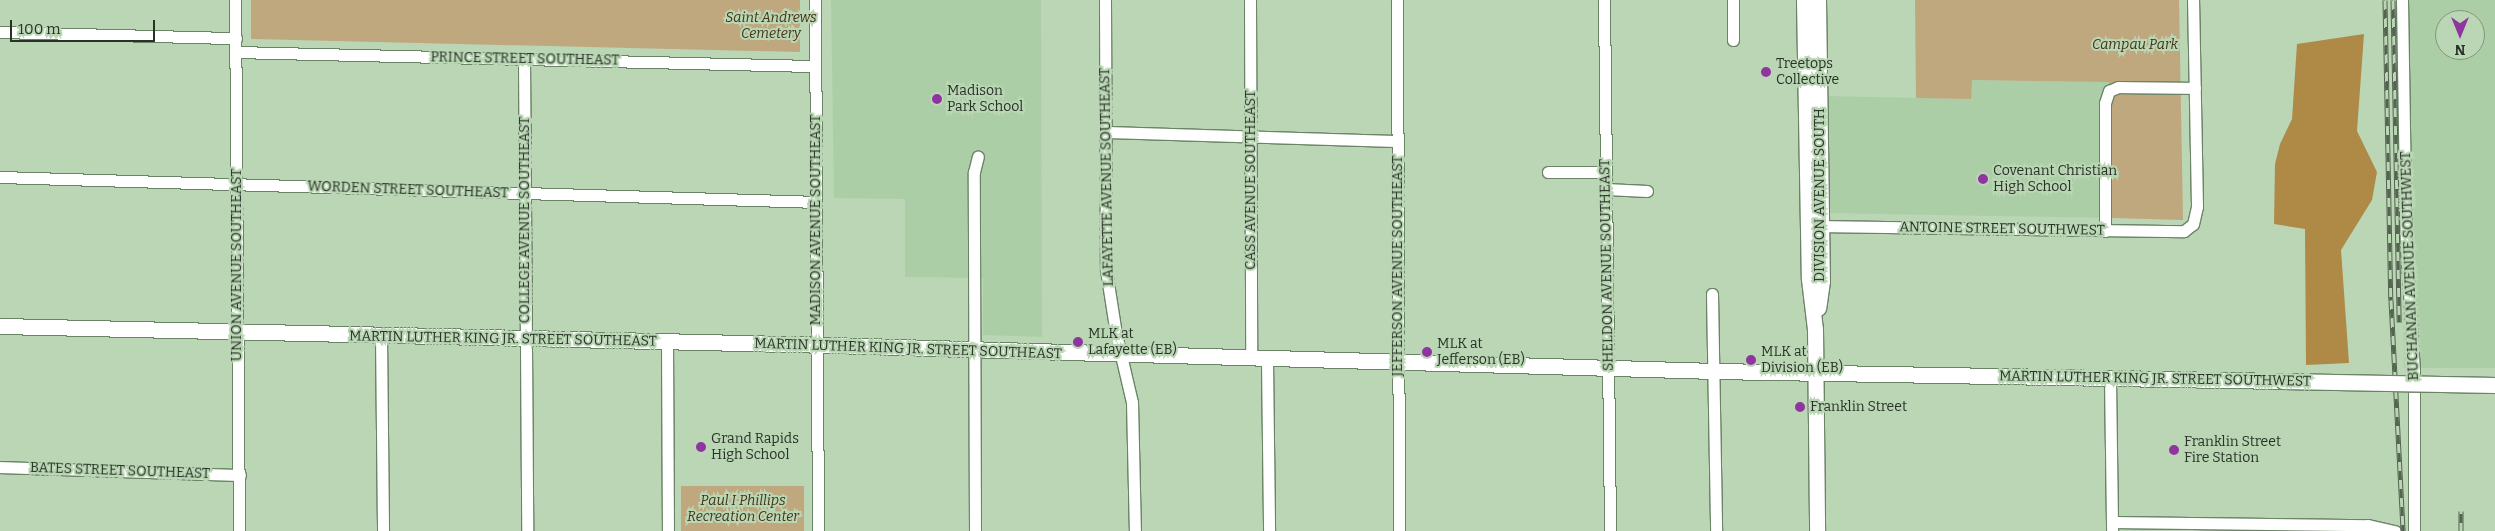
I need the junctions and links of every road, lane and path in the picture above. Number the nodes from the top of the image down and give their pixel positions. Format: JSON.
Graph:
{"nodes":[{"id":1,"x":235,"y":0,"type":"edge"},
{"id":2,"x":815,"y":0,"type":"edge"},
{"id":3,"x":1104,"y":0,"type":"edge"},
{"id":4,"x":1250,"y":0,"type":"edge"},
{"id":5,"x":1396,"y":0,"type":"edge"},
{"id":6,"x":1604,"y":0,"type":"edge"},
{"id":7,"x":1733,"y":0,"type":"edge"},
{"id":8,"x":1804,"y":0,"type":"edge"},
{"id":9,"x":1818,"y":0,"type":"edge"},
{"id":10,"x":2193,"y":0,"type":"edge"},
{"id":11,"x":2402,"y":0,"type":"edge"},
{"id":12,"x":0,"y":32,"type":"edge"},
{"id":13,"x":236,"y":38,"type":"junction"},
{"id":14,"x":1733,"y":40,"type":"dead end"},
{"id":15,"x":235,"y":52,"type":"junction"},
{"id":16,"x":524,"y":59,"type":"junction"},
{"id":17,"x":814,"y":66,"type":"junction"},
{"id":18,"x":2195,"y":88,"type":"junction"},
{"id":19,"x":1105,"y":132,"type":"junction"},
{"id":20,"x":1251,"y":138,"type":"junction"},
{"id":21,"x":1397,"y":141,"type":"junction"},
{"id":22,"x":978,"y":156,"type":"dead end"},
{"id":23,"x":1548,"y":172,"type":"dead end"},
{"id":24,"x":1606,"y":172,"type":"junction"},
{"id":25,"x":0,"y":177,"type":"edge"},
{"id":26,"x":237,"y":186,"type":"junction"},
{"id":27,"x":1606,"y":189,"type":"junction"},
{"id":28,"x":1647,"y":191,"type":"dead end"},
{"id":29,"x":526,"y":194,"type":"junction"},
{"id":30,"x":816,"y":202,"type":"junction"},
{"id":31,"x":1815,"y":226,"type":"junction"},
{"id":32,"x":2105,"y":232,"type":"junction"},
{"id":33,"x":1712,"y":294,"type":"dead end"},
{"id":34,"x":0,"y":326,"type":"edge"},
{"id":35,"x":237,"y":332,"type":"junction"},
{"id":36,"x":381,"y":336,"type":"junction"},
{"id":37,"x":526,"y":340,"type":"junction"},
{"id":38,"x":667,"y":343,"type":"junction"},
{"id":39,"x":816,"y":345,"type":"junction"},
{"id":40,"x":974,"y":352,"type":"junction"},
{"id":41,"x":1120,"y":355,"type":"junction"},
{"id":42,"x":1251,"y":359,"type":"junction"},
{"id":43,"x":1267,"y":360,"type":"junction"},
{"id":44,"x":1398,"y":361,"type":"junction"},
{"id":45,"x":1608,"y":367,"type":"junction"},
{"id":46,"x":1714,"y":371,"type":"junction"},
{"id":47,"x":1816,"y":373,"type":"junction"},
{"id":48,"x":2110,"y":378,"type":"junction"},
{"id":49,"x":2495,"y":385,"type":"edge"},
{"id":50,"x":0,"y":466,"type":"edge"},
{"id":51,"x":240,"y":475,"type":"junction"},
{"id":52,"x":2112,"y":526,"type":"edge"},
{"id":53,"x":2391,"y":530,"type":"edge"},
{"id":54,"x":239,"y":531,"type":"edge"},
{"id":55,"x":383,"y":531,"type":"edge"},
{"id":56,"x":527,"y":531,"type":"edge"},
{"id":57,"x":668,"y":531,"type":"edge"},
{"id":58,"x":818,"y":531,"type":"edge"},
{"id":59,"x":975,"y":531,"type":"edge"},
{"id":60,"x":1134,"y":531,"type":"edge"},
{"id":61,"x":1269,"y":531,"type":"edge"},
{"id":62,"x":1399,"y":531,"type":"edge"},
{"id":63,"x":1610,"y":531,"type":"edge"},
{"id":64,"x":1716,"y":531,"type":"edge"},
{"id":65,"x":1817,"y":531,"type":"edge"},
{"id":66,"x":2414,"y":531,"type":"edge"}],
"edges":[{"from":1,"to":13,"type":"street","name":"UNION AVENUE SOUTHEAST"},
{"from":2,"to":17,"type":"street","name":"MADISON AVENUE SOUTHEAST"},
{"from":3,"to":19,"type":"street","name":"LAFAYETTE AVENUE SOUTHEAST"},
{"from":4,"to":20,"type":"street","name":"CASS AVENUE SOUTHEAST"},
{"from":5,"to":21,"type":"street","name":"JEFFERSON AVENUE SOUTHEAST"},
{"from":6,"to":24,"type":"street","name":"SHELDON AVENUE SOUTHEAST"},
{"from":7,"to":14,"type":"street"},
{"from":8,"to":31,"type":"main road","name":"DIVISION AVENUE SOUTH"},
{"from":9,"to":31,"type":"main road","name":"DIVISION AVENUE SOUTH"},
{"from":10,"to":18,"type":"street"},
{"from":11,"to":66,"type":"street","name":"BUCHANAN AVENUE SOUTHWEST"},
{"from":12,"to":13,"type":"street"},
{"from":13,"to":15,"type":"street","name":"UNION AVENUE SOUTHEAST"},
{"from":15,"to":16,"type":"street","name":"PRINCE STREET SOUTHEAST"},
{"from":15,"to":26,"type":"street","name":"UNION AVENUE SOUTHEAST"},
{"from":16,"to":17,"type":"street","name":"PRINCE STREET SOUTHEAST"},
{"from":16,"to":29,"type":"street","name":"COLLEGE AVENUE SOUTHEAST"},
{"from":17,"to":30,"type":"street","name":"MADISON AVENUE SOUTHEAST"},
{"from":18,"to":32,"type":"street","name":"ANTOINE STREET SOUTHWEST"},
{"from":18,"to":32,"type":"street"},
{"from":19,"to":20,"type":"street"},
{"from":19,"to":41,"type":"street","name":"LAFAYETTE AVENUE SOUTHEAST"},
{"from":20,"to":21,"type":"street"},
{"from":20,"to":42,"type":"street","name":"CASS AVENUE SOUTHEAST"},
{"from":21,"to":44,"type":"street","name":"JEFFERSON AVENUE SOUTHEAST"},
{"from":22,"to":40,"type":"street"},
{"from":23,"to":24,"type":"street"},
{"from":24,"to":27,"type":"street","name":"SHELDON AVENUE SOUTHEAST"},
{"from":25,"to":26,"type":"street","name":"WORDEN STREET SOUTHEAST"},
{"from":26,"to":29,"type":"street","name":"WORDEN STREET SOUTHEAST"},
{"from":26,"to":35,"type":"street","name":"UNION AVENUE SOUTHEAST"},
{"from":27,"to":28,"type":"street"},
{"from":27,"to":45,"type":"street","name":"SHELDON AVENUE SOUTHEAST"},
{"from":29,"to":30,"type":"street","name":"WORDEN STREET SOUTHEAST"},
{"from":29,"to":37,"type":"street","name":"COLLEGE AVENUE SOUTHEAST"},
{"from":30,"to":39,"type":"street","name":"MADISON AVENUE SOUTHEAST"},
{"from":31,"to":32,"type":"street","name":"ANTOINE STREET SOUTHWEST"},
{"from":31,"to":47,"type":"main road","name":"DIVISION AVENUE SOUTH"},
{"from":33,"to":46,"type":"street"},
{"from":34,"to":35,"type":"main road","name":"MARTIN LUTHER KING JR. STREET SOUTHEAST"},
{"from":35,"to":36,"type":"main road","name":"MARTIN LUTHER KING JR. STREET SOUTHEAST"},
{"from":35,"to":51,"type":"street","name":"UNION AVENUE SOUTHEAST"},
{"from":36,"to":37,"type":"main road","name":"MARTIN LUTHER KING JR. STREET SOUTHEAST"},
{"from":36,"to":55,"type":"street"},
{"from":37,"to":38,"type":"main road","name":"MARTIN LUTHER KING JR. STREET SOUTHEAST"},
{"from":37,"to":56,"type":"street","name":"COLLEGE AVENUE SOUTHEAST"},
{"from":38,"to":39,"type":"main road","name":"MARTIN LUTHER KING JR. STREET SOUTHEAST"},
{"from":38,"to":57,"type":"street"},
{"from":39,"to":40,"type":"main road","name":"MARTIN LUTHER KING JR. STREET SOUTHEAST"},
{"from":39,"to":58,"type":"street","name":"MADISON AVENUE SOUTHEAST"},
{"from":40,"to":41,"type":"main road","name":"MARTIN LUTHER KING JR. STREET SOUTHEAST"},
{"from":40,"to":59,"type":"street"},
{"from":41,"to":42,"type":"main road","name":"MARTIN LUTHER KING JR. STREET SOUTHEAST"},
{"from":41,"to":60,"type":"street","name":"LAFAYETTE AVENUE SOUTHEAST"},
{"from":42,"to":43,"type":"main road","name":"MARTIN LUTHER KING JR. STREET SOUTHEAST"},
{"from":43,"to":44,"type":"main road","name":"MARTIN LUTHER KING JR. STREET SOUTHEAST"},
{"from":43,"to":61,"type":"street"},
{"from":44,"to":45,"type":"main road","name":"MARTIN LUTHER KING JR. STREET SOUTHEAST"},
{"from":44,"to":62,"type":"street","name":"JEFFERSON AVENUE SOUTHEAST"},
{"from":45,"to":46,"type":"main road","name":"MARTIN LUTHER KING JR. STREET SOUTHEAST"},
{"from":45,"to":63,"type":"street","name":"SHELDON AVENUE SOUTHEAST"},
{"from":46,"to":47,"type":"main road","name":"MARTIN LUTHER KING JR. STREET SOUTHEAST"},
{"from":46,"to":64,"type":"street"},
{"from":47,"to":48,"type":"main road","name":"MARTIN LUTHER KING JR. STREET SOUTHWEST"},
{"from":47,"to":65,"type":"main road","name":"DIVISION AVENUE SOUTH"},
{"from":48,"to":49,"type":"main road","name":"MARTIN LUTHER KING JR. STREET SOUTHWEST","bridge":true},
{"from":48,"to":52,"type":"street"},
{"from":50,"to":51,"type":"street","name":"BATES STREET SOUTHEAST"},
{"from":51,"to":54,"type":"street","name":"UNION AVENUE SOUTHEAST"},
{"from":52,"to":53,"type":"street"}]}
